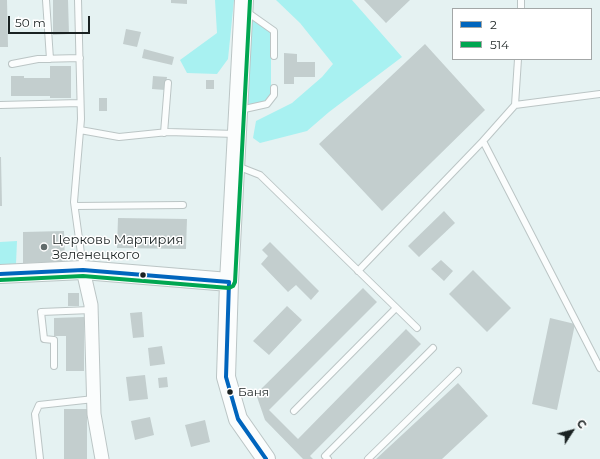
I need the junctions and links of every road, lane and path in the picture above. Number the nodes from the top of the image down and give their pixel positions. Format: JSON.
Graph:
{"nodes":[{"id":1,"x":46,"y":0,"type":"edge"},
{"id":2,"x":78,"y":0,"type":"edge"},
{"id":3,"x":244,"y":5,"type":"edge"},
{"id":4,"x":274,"y":56,"type":"dead end"},
{"id":5,"x":80,"y":58,"type":"junction"},
{"id":6,"x":50,"y":59,"type":"junction"},
{"id":7,"x":518,"y":60,"type":"edge"},
{"id":8,"x":12,"y":64,"type":"dead end"},
{"id":9,"x":168,"y":83,"type":"dead end"},
{"id":10,"x":274,"y":88,"type":"dead end"},
{"id":11,"x":600,"y":94,"type":"edge"},
{"id":12,"x":80,"y":103,"type":"junction"},
{"id":13,"x":0,"y":105,"type":"edge"},
{"id":14,"x":515,"y":105,"type":"junction"},
{"id":15,"x":238,"y":110,"type":"junction"},
{"id":16,"x":80,"y":130,"type":"junction"},
{"id":17,"x":164,"y":133,"type":"junction"},
{"id":18,"x":237,"y":134,"type":"junction"},
{"id":19,"x":483,"y":141,"type":"junction"},
{"id":20,"x":235,"y":165,"type":"junction"},
{"id":21,"x":183,"y":205,"type":"dead end"},
{"id":22,"x":75,"y":206,"type":"junction"},
{"id":23,"x":83,"y":270,"type":"junction"},
{"id":24,"x":358,"y":270,"type":"junction"},
{"id":25,"x":0,"y":274,"type":"edge"},
{"id":26,"x":229,"y":282,"type":"junction"},
{"id":27,"x":396,"y":308,"type":"junction"},
{"id":28,"x":91,"y":310,"type":"junction"},
{"id":29,"x":417,"y":328,"type":"dead end"},
{"id":30,"x":433,"y":348,"type":"dead end"},
{"id":31,"x":54,"y":366,"type":"dead end"},
{"id":32,"x":600,"y":368,"type":"edge"},
{"id":33,"x":458,"y":371,"type":"dead end"},
{"id":34,"x":94,"y":399,"type":"junction"},
{"id":35,"x":294,"y":412,"type":"dead end"},
{"id":36,"x":40,"y":459,"type":"edge"},
{"id":37,"x":102,"y":459,"type":"edge"},
{"id":38,"x":266,"y":459,"type":"edge"},
{"id":39,"x":328,"y":459,"type":"edge"},
{"id":40,"x":368,"y":459,"type":"edge"}],
"edges":[{"from":1,"to":6,"type":"lane"},
{"from":2,"to":5,"type":"lane"},
{"from":3,"to":4,"type":"lane"},
{"from":3,"to":15,"type":"main road"},
{"from":5,"to":6,"type":"lane"},
{"from":5,"to":12,"type":"lane"},
{"from":6,"to":8,"type":"lane"},
{"from":7,"to":14,"type":"lane"},
{"from":9,"to":17,"type":"lane"},
{"from":10,"to":15,"type":"lane"},
{"from":11,"to":14,"type":"lane"},
{"from":12,"to":13,"type":"lane"},
{"from":12,"to":16,"type":"lane"},
{"from":14,"to":19,"type":"lane"},
{"from":15,"to":18,"type":"main road"},
{"from":16,"to":17,"type":"lane"},
{"from":16,"to":22,"type":"lane"},
{"from":17,"to":18,"type":"lane"},
{"from":18,"to":20,"type":"main road"},
{"from":19,"to":24,"type":"lane"},
{"from":19,"to":32,"type":"lane"},
{"from":20,"to":24,"type":"lane"},
{"from":20,"to":26,"type":"main road"},
{"from":21,"to":22,"type":"lane"},
{"from":22,"to":23,"type":"lane"},
{"from":23,"to":25,"type":"main road"},
{"from":23,"to":26,"type":"main road"},
{"from":23,"to":28,"type":"street"},
{"from":24,"to":27,"type":"lane"},
{"from":26,"to":38,"type":"main road"},
{"from":27,"to":29,"type":"lane"},
{"from":27,"to":35,"type":"lane"},
{"from":28,"to":31,"type":"lane"},
{"from":28,"to":34,"type":"street"},
{"from":30,"to":39,"type":"lane"},
{"from":33,"to":40,"type":"lane"},
{"from":34,"to":36,"type":"lane"},
{"from":34,"to":37,"type":"street"}]}
